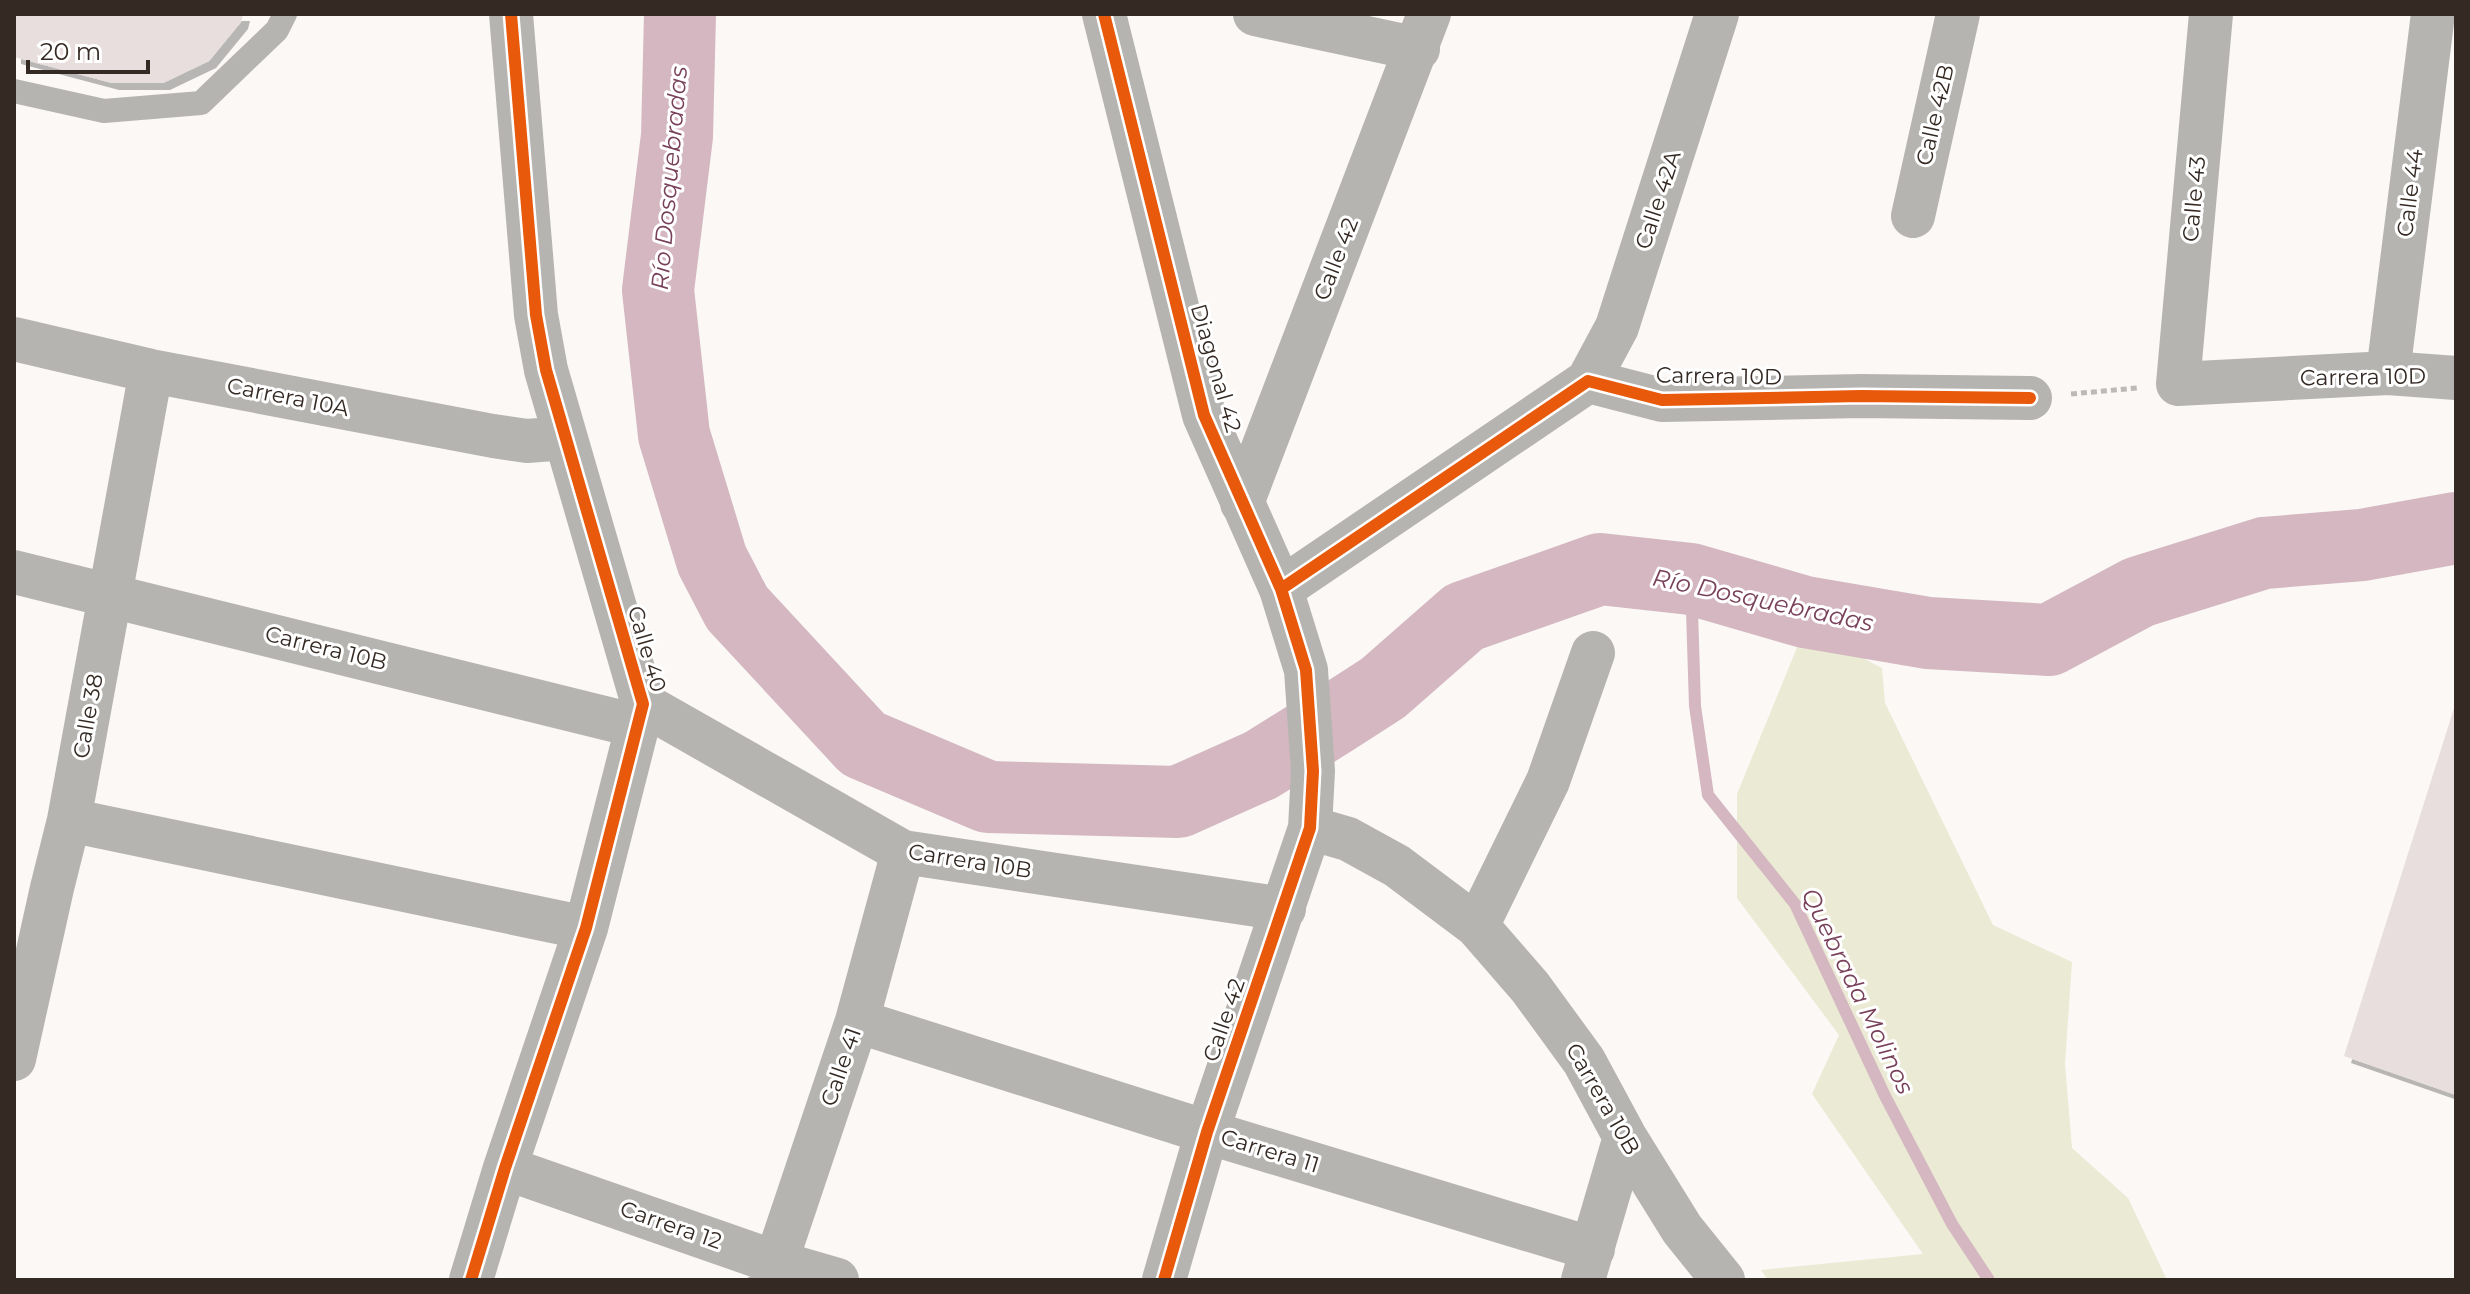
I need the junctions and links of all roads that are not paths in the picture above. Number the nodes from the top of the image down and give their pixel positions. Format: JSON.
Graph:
{"nodes":[{"id":1,"x":285,"y":14,"type":"edge"},
{"id":2,"x":511,"y":14,"type":"edge"},
{"id":3,"x":1104,"y":14,"type":"edge"},
{"id":4,"x":1255,"y":14,"type":"edge"},
{"id":5,"x":1717,"y":14,"type":"edge"},
{"id":6,"x":1958,"y":14,"type":"edge"},
{"id":7,"x":2211,"y":14,"type":"edge"},
{"id":8,"x":2433,"y":14,"type":"edge"},
{"id":9,"x":2444,"y":14,"type":"edge"},
{"id":10,"x":2456,"y":26,"type":"edge"},
{"id":11,"x":1424,"y":32,"type":"edge"},
{"id":12,"x":14,"y":91,"type":"edge"},
{"id":13,"x":1913,"y":216,"type":"dead end"},
{"id":14,"x":14,"y":339,"type":"edge"},
{"id":15,"x":151,"y":371,"type":"junction"},
{"id":16,"x":2388,"y":373,"type":"junction"},
{"id":17,"x":2456,"y":378,"type":"edge"},
{"id":18,"x":1588,"y":381,"type":"junction"},
{"id":19,"x":2178,"y":384,"type":"joint"},
{"id":20,"x":2030,"y":398,"type":"road end"},
{"id":21,"x":565,"y":438,"type":"junction"},
{"id":22,"x":1242,"y":503,"type":"junction"},
{"id":23,"x":14,"y":572,"type":"edge"},
{"id":24,"x":1281,"y":589,"type":"junction"},
{"id":25,"x":111,"y":594,"type":"junction"},
{"id":26,"x":1593,"y":653,"type":"dead end"},
{"id":27,"x":640,"y":715,"type":"junction"},
{"id":28,"x":1313,"y":771,"type":"joint"},
{"id":29,"x":69,"y":820,"type":"junction"},
{"id":30,"x":1310,"y":828,"type":"junction"},
{"id":31,"x":903,"y":852,"type":"junction"},
{"id":32,"x":33,"y":884,"type":"edge"},
{"id":33,"x":1284,"y":909,"type":"junction"},
{"id":34,"x":1477,"y":926,"type":"junction"},
{"id":35,"x":586,"y":928,"type":"junction"},
{"id":36,"x":857,"y":1021,"type":"junction"},
{"id":37,"x":14,"y":1059,"type":"edge"},
{"id":38,"x":1207,"y":1132,"type":"junction"},
{"id":39,"x":1625,"y":1137,"type":"junction"},
{"id":40,"x":505,"y":1168,"type":"junction"},
{"id":41,"x":1588,"y":1265,"type":"edge"},
{"id":42,"x":773,"y":1271,"type":"edge"},
{"id":43,"x":471,"y":1280,"type":"edge"},
{"id":44,"x":837,"y":1280,"type":"edge"},
{"id":45,"x":1164,"y":1280,"type":"edge"},
{"id":46,"x":1723,"y":1280,"type":"edge"}],
"edges":[{"from":1,"to":12,"type":"lane"},
{"from":2,"to":21,"type":"street","name":"Calle 40"},
{"from":3,"to":22,"type":"street","name":"Diagonal 42"},
{"from":4,"to":11,"type":"street"},
{"from":5,"to":18,"type":"street","name":"Calle 42A"},
{"from":6,"to":13,"type":"street","name":"Calle 42B"},
{"from":7,"to":19,"type":"street","name":"Calle 43"},
{"from":8,"to":16,"type":"street","name":"Calle 44"},
{"from":9,"to":10,"type":"street"},
{"from":11,"to":22,"type":"street","name":"Calle 42"},
{"from":14,"to":15,"type":"street","name":"Carrera 10A"},
{"from":15,"to":21,"type":"street","name":"Carrera 10A"},
{"from":15,"to":25,"type":"street","name":"Calle 38"},
{"from":16,"to":17,"type":"street","name":"Carrera 10D"},
{"from":16,"to":19,"type":"street","name":"Carrera 10D"},
{"from":18,"to":20,"type":"street","name":"Carrera 10D"},
{"from":18,"to":24,"type":"street"},
{"from":21,"to":27,"type":"street","name":"Calle 40"},
{"from":22,"to":24,"type":"street","name":"Diagonal 42"},
{"from":23,"to":25,"type":"street","name":"Carrera 10B"},
{"from":24,"to":28,"type":"street","name":"Diagonal 42"},
{"from":25,"to":27,"type":"street","name":"Carrera 10B"},
{"from":25,"to":29,"type":"street","name":"Calle 38"},
{"from":26,"to":34,"type":"street"},
{"from":27,"to":31,"type":"street","name":"Carrera 10B"},
{"from":27,"to":35,"type":"street","name":"Calle 40"},
{"from":28,"to":30,"type":"street","name":"Calle 42"},
{"from":29,"to":32,"type":"street","name":"Calle 38"},
{"from":29,"to":35,"type":"street"},
{"from":30,"to":33,"type":"street","name":"Calle 42"},
{"from":30,"to":34,"type":"street","name":"Carrera 10B"},
{"from":31,"to":33,"type":"street","name":"Carrera 10B"},
{"from":31,"to":36,"type":"street","name":"Calle 41"},
{"from":32,"to":37,"type":"street","name":"Calle 38"},
{"from":33,"to":38,"type":"street","name":"Calle 42"},
{"from":34,"to":39,"type":"street","name":"Carrera 10B"},
{"from":35,"to":40,"type":"street","name":"Calle 40"},
{"from":36,"to":38,"type":"street","name":"Carrera 11"},
{"from":36,"to":42,"type":"street","name":"Calle 41"},
{"from":38,"to":41,"type":"street","name":"Carrera 11"},
{"from":38,"to":45,"type":"street","name":"Calle 42"},
{"from":39,"to":41,"type":"street"},
{"from":39,"to":46,"type":"street","name":"Carrera 10B"},
{"from":40,"to":42,"type":"street","name":"Carrera 12"},
{"from":40,"to":43,"type":"street","name":"Calle 40"},
{"from":42,"to":44,"type":"street","name":"Carrera 12"}]}
